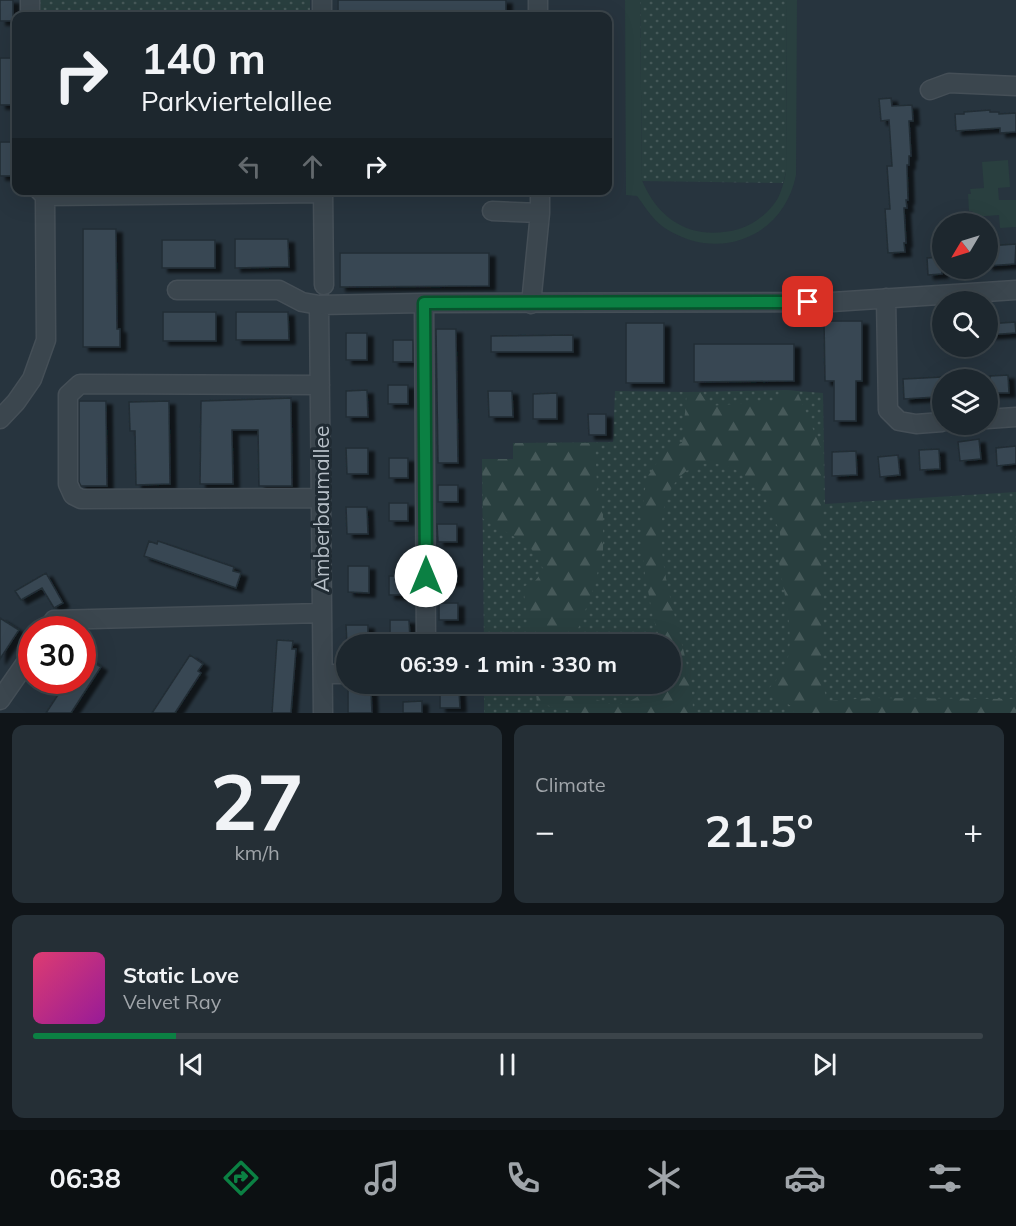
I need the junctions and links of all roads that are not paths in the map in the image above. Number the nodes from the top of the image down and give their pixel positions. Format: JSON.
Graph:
{"nodes":[{"id":1,"x":1016,"y":86,"type":"edge"},
{"id":2,"x":930,"y":90,"type":"dead end"},
{"id":3,"x":42,"y":195,"type":"edge"},
{"id":4,"x":323,"y":195,"type":"edge"},
{"id":5,"x":540,"y":195,"type":"edge"},
{"id":6,"x":492,"y":211,"type":"dead end"},
{"id":7,"x":540,"y":213,"type":"junction"},
{"id":8,"x":324,"y":285,"type":"dead end"},
{"id":9,"x":1016,"y":290,"type":"edge"},
{"id":10,"x":177,"y":291,"type":"dead end"},
{"id":11,"x":886,"y":298,"type":"junction"},
{"id":12,"x":424,"y":303,"type":"junction"},
{"id":13,"x":531,"y":304,"type":"junction"},
{"id":14,"x":319,"y":305,"type":"junction"},
{"id":15,"x":320,"y":385,"type":"junction"},
{"id":16,"x":1016,"y":417,"type":"edge"},
{"id":17,"x":998,"y":418,"type":"edge"},
{"id":18,"x":0,"y":419,"type":"edge"},
{"id":19,"x":932,"y":423,"type":"edge"},
{"id":20,"x":321,"y":498,"type":"junction"},
{"id":21,"x":322,"y":613,"type":"junction"},
{"id":22,"x":96,"y":619,"type":"edge"},
{"id":23,"x":426,"y":634,"type":"edge"},
{"id":24,"x":18,"y":674,"type":"edge"},
{"id":25,"x":323,"y":674,"type":"junction"},
{"id":26,"x":336,"y":674,"type":"edge"},
{"id":27,"x":0,"y":700,"type":"edge"},
{"id":28,"x":323,"y":713,"type":"edge"}],
"edges":[{"from":1,"to":2,"type":"street"},
{"from":3,"to":18,"type":"street"},
{"from":4,"to":8,"type":"street"},
{"from":5,"to":7,"type":"street"},
{"from":6,"to":7,"type":"street"},
{"from":7,"to":13,"type":"street"},
{"from":9,"to":11,"type":"street"},
{"from":10,"to":14,"type":"street"},
{"from":11,"to":13,"type":"street"},
{"from":11,"to":19,"type":"street"},
{"from":12,"to":13,"type":"street"},
{"from":12,"to":14,"type":"street"},
{"from":12,"to":23,"type":"street"},
{"from":14,"to":15,"type":"street","name":"Amberbaumallee"},
{"from":15,"to":20,"type":"street","name":"Amberbaumallee"},
{"from":15,"to":20,"type":"street"},
{"from":16,"to":17,"type":"street"},
{"from":20,"to":21,"type":"street","name":"Amberbaumallee"},
{"from":21,"to":22,"type":"street"},
{"from":21,"to":25,"type":"street","name":"Amberbaumallee"},
{"from":24,"to":27,"type":"street"},
{"from":25,"to":26,"type":"street"},
{"from":25,"to":28,"type":"street","name":"Amberbaumallee"}]}
